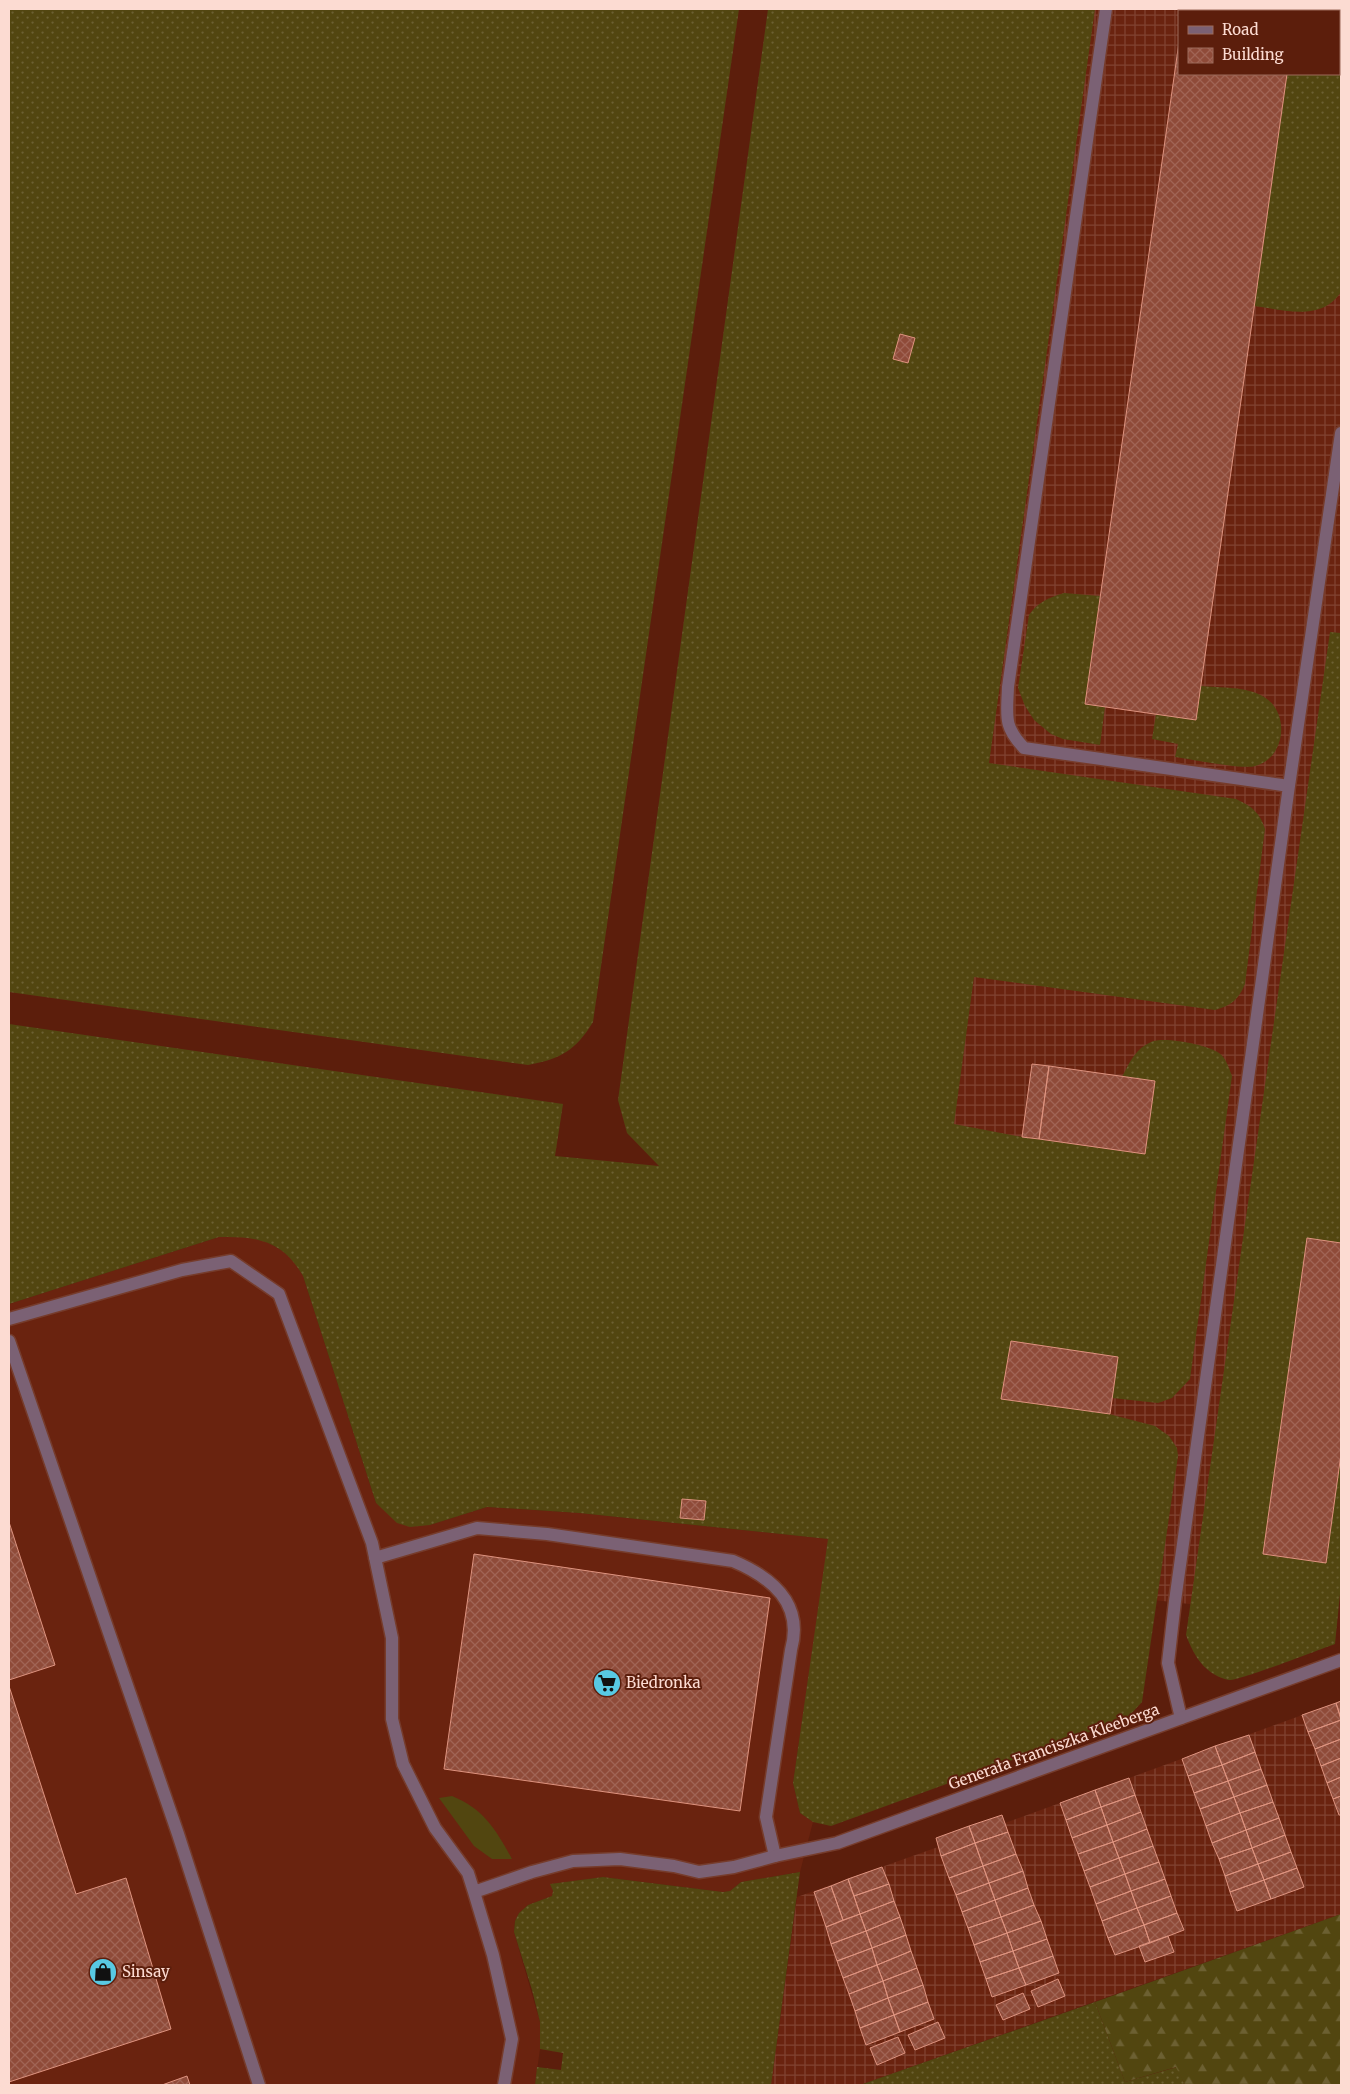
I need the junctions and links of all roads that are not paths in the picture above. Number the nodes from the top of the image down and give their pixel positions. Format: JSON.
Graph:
{"nodes":[{"id":1,"x":1106,"y":9,"type":"edge"},
{"id":2,"x":1341,"y":433,"type":"edge"},
{"id":3,"x":1289,"y":786,"type":"junction"},
{"id":4,"x":9,"y":1319,"type":"edge"},
{"id":5,"x":9,"y":1341,"type":"edge"},
{"id":6,"x":375,"y":1558,"type":"junction"},
{"id":7,"x":1341,"y":1660,"type":"edge"},
{"id":8,"x":1181,"y":1718,"type":"junction"},
{"id":9,"x":775,"y":1856,"type":"junction"},
{"id":10,"x":474,"y":1892,"type":"junction"},
{"id":11,"x":258,"y":2085,"type":"edge"},
{"id":12,"x":504,"y":2085,"type":"edge"}],
"edges":[{"from":1,"to":3,"type":"street"},
{"from":2,"to":3,"type":"street"},
{"from":3,"to":8,"type":"street"},
{"from":4,"to":6,"type":"street"},
{"from":5,"to":11,"type":"street"},
{"from":6,"to":9,"type":"street"},
{"from":6,"to":10,"type":"street"},
{"from":7,"to":8,"type":"street","name":"Generała Franciszka Kleeberga"},
{"from":8,"to":9,"type":"street","name":"Generała Franciszka Kleeberga"},
{"from":9,"to":10,"type":"street","name":"Generała Franciszka Kleeberga"},
{"from":10,"to":12,"type":"street"}]}
